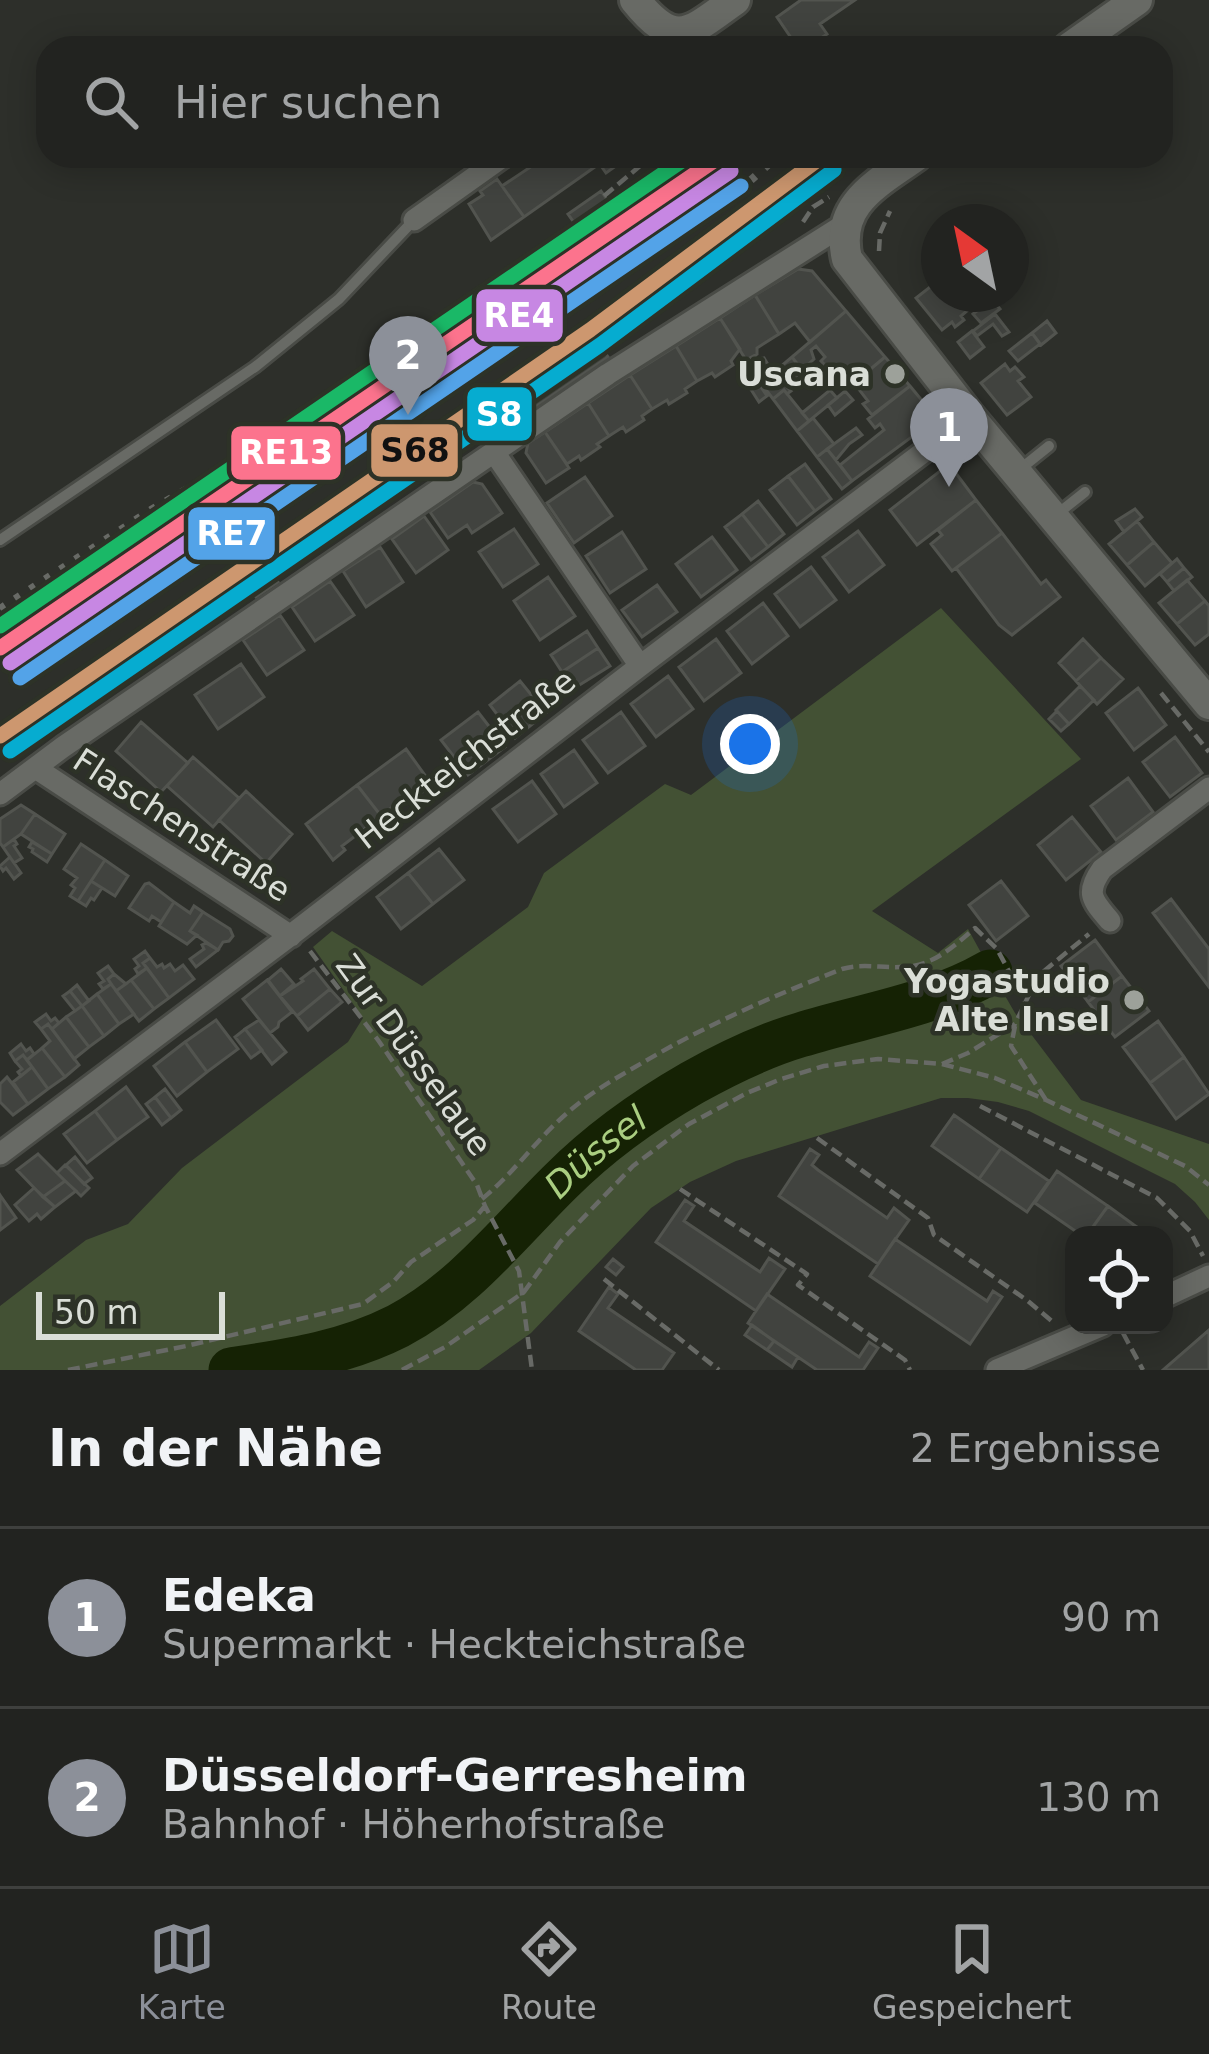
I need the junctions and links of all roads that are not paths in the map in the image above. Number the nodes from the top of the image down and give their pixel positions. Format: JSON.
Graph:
{"nodes":[{"id":1,"x":635,"y":0,"type":"edge"},
{"id":2,"x":736,"y":0,"type":"edge"},
{"id":3,"x":1138,"y":0,"type":"edge"},
{"id":4,"x":651,"y":36,"type":"edge"},
{"id":5,"x":666,"y":36,"type":"edge"},
{"id":6,"x":1086,"y":36,"type":"edge"},
{"id":7,"x":487,"y":168,"type":"edge"},
{"id":8,"x":900,"y":168,"type":"edge"},
{"id":9,"x":414,"y":220,"type":"joint"},
{"id":10,"x":844,"y":224,"type":"junction"},
{"id":11,"x":970,"y":417,"type":"junction"},
{"id":12,"x":1049,"y":446,"type":"dead end"},
{"id":13,"x":494,"y":452,"type":"junction"},
{"id":14,"x":1017,"y":472,"type":"junction"},
{"id":15,"x":1084,"y":492,"type":"dead end"},
{"id":16,"x":1053,"y":517,"type":"junction"},
{"id":17,"x":0,"y":540,"type":"edge"},
{"id":18,"x":640,"y":666,"type":"junction"},
{"id":19,"x":1209,"y":704,"type":"edge"},
{"id":20,"x":38,"y":769,"type":"junction"},
{"id":21,"x":1209,"y":788,"type":"edge"},
{"id":22,"x":0,"y":794,"type":"edge"},
{"id":23,"x":1108,"y":920,"type":"road end"},
{"id":24,"x":293,"y":934,"type":"junction"},
{"id":25,"x":5,"y":1141,"type":"edge"},
{"id":26,"x":1209,"y":1276,"type":"edge"},
{"id":27,"x":1173,"y":1293,"type":"edge"},
{"id":28,"x":1081,"y":1334,"type":"edge"},
{"id":29,"x":998,"y":1370,"type":"edge"}],
"edges":[{"from":1,"to":4,"type":"main road"},
{"from":2,"to":5,"type":"main road"},
{"from":3,"to":6,"type":"main road"},
{"from":7,"to":9,"type":"street"},
{"from":8,"to":10,"type":"main road"},
{"from":9,"to":17,"type":"lane"},
{"from":10,"to":11,"type":"main road"},
{"from":10,"to":13,"type":"street"},
{"from":11,"to":14,"type":"main road"},
{"from":11,"to":18,"type":"street","name":"Heckteichstraße"},
{"from":12,"to":14,"type":"lane"},
{"from":13,"to":18,"type":"street"},
{"from":13,"to":20,"type":"street"},
{"from":14,"to":16,"type":"main road"},
{"from":15,"to":16,"type":"lane"},
{"from":16,"to":19,"type":"main road"},
{"from":18,"to":24,"type":"street","name":"Heckteichstraße"},
{"from":20,"to":22,"type":"street"},
{"from":20,"to":24,"type":"street","name":"Flaschenstraße"},
{"from":21,"to":23,"type":"street"},
{"from":24,"to":25,"type":"street","name":"Heckteichstraße"},
{"from":26,"to":27,"type":"street"},
{"from":28,"to":29,"type":"street"}]}
